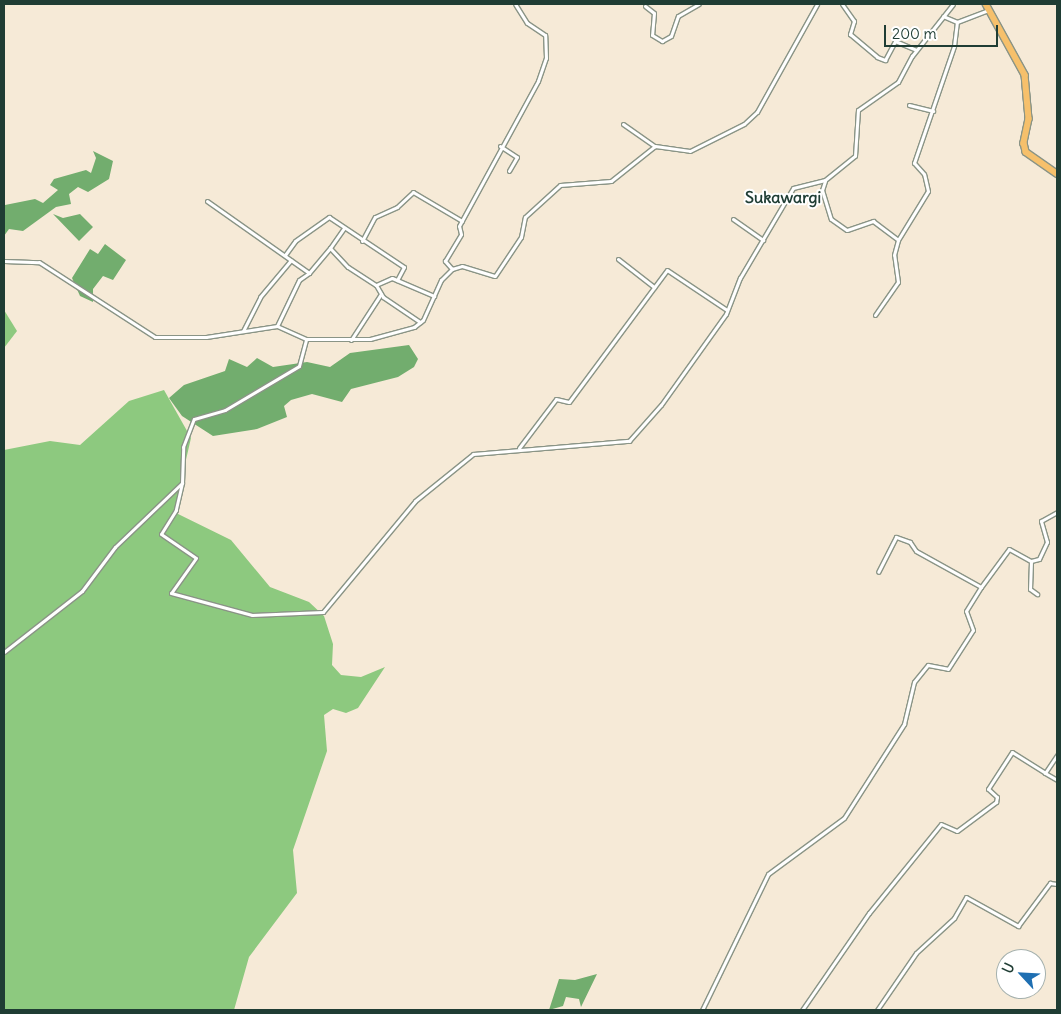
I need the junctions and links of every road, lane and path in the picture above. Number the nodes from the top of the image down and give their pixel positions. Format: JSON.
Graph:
{"nodes":[{"id":1,"x":515,"y":4,"type":"edge"},
{"id":2,"x":699,"y":4,"type":"edge"},
{"id":3,"x":817,"y":4,"type":"edge"},
{"id":4,"x":842,"y":4,"type":"edge"},
{"id":5,"x":953,"y":4,"type":"edge"},
{"id":6,"x":645,"y":6,"type":"dead end"},
{"id":7,"x":988,"y":7,"type":"edge"},
{"id":8,"x":942,"y":16,"type":"junction"},
{"id":9,"x":957,"y":22,"type":"junction"},
{"id":10,"x":916,"y":50,"type":"junction"},
{"id":11,"x":909,"y":105,"type":"dead end"},
{"id":12,"x":933,"y":111,"type":"junction"},
{"id":13,"x":623,"y":124,"type":"dead end"},
{"id":14,"x":500,"y":146,"type":"junction"},
{"id":15,"x":655,"y":146,"type":"junction"},
{"id":16,"x":509,"y":171,"type":"dead end"},
{"id":17,"x":1057,"y":174,"type":"edge"},
{"id":18,"x":825,"y":180,"type":"junction"},
{"id":19,"x":207,"y":201,"type":"dead end"},
{"id":20,"x":732,"y":220,"type":"dead end"},
{"id":21,"x":462,"y":221,"type":"junction"},
{"id":22,"x":344,"y":228,"type":"junction"},
{"id":23,"x":763,"y":240,"type":"junction"},
{"id":24,"x":898,"y":240,"type":"junction"},
{"id":25,"x":362,"y":241,"type":"junction"},
{"id":26,"x":330,"y":248,"type":"junction"},
{"id":27,"x":285,"y":256,"type":"junction"},
{"id":28,"x":618,"y":259,"type":"dead end"},
{"id":29,"x":291,"y":260,"type":"junction"},
{"id":30,"x":4,"y":261,"type":"edge"},
{"id":31,"x":452,"y":269,"type":"junction"},
{"id":32,"x":309,"y":273,"type":"junction"},
{"id":33,"x":397,"y":280,"type":"junction"},
{"id":34,"x":376,"y":285,"type":"junction"},
{"id":35,"x":654,"y":286,"type":"junction"},
{"id":36,"x":381,"y":294,"type":"junction"},
{"id":37,"x":434,"y":296,"type":"junction"},
{"id":38,"x":727,"y":310,"type":"junction"},
{"id":39,"x":875,"y":315,"type":"dead end"},
{"id":40,"x":420,"y":322,"type":"junction"},
{"id":41,"x":277,"y":326,"type":"junction"},
{"id":42,"x":243,"y":332,"type":"junction"},
{"id":43,"x":306,"y":339,"type":"junction"},
{"id":44,"x":351,"y":340,"type":"junction"},
{"id":45,"x":519,"y":448,"type":"junction"},
{"id":46,"x":182,"y":483,"type":"junction"},
{"id":47,"x":1057,"y":512,"type":"edge"},
{"id":48,"x":1031,"y":561,"type":"junction"},
{"id":49,"x":878,"y":572,"type":"dead end"},
{"id":50,"x":981,"y":587,"type":"junction"},
{"id":51,"x":1037,"y":594,"type":"dead end"},
{"id":52,"x":4,"y":652,"type":"edge"},
{"id":53,"x":1057,"y":755,"type":"edge"},
{"id":54,"x":1044,"y":773,"type":"junction"},
{"id":55,"x":1057,"y":780,"type":"edge"},
{"id":56,"x":1057,"y":884,"type":"edge"},
{"id":57,"x":702,"y":1010,"type":"edge"},
{"id":58,"x":802,"y":1010,"type":"edge"},
{"id":59,"x":877,"y":1010,"type":"edge"}],
"edges":[{"from":1,"to":14,"type":"street"},
{"from":2,"to":6,"type":"street"},
{"from":3,"to":15,"type":"street"},
{"from":4,"to":10,"type":"street"},
{"from":5,"to":8,"type":"street"},
{"from":7,"to":9,"type":"street"},
{"from":7,"to":17,"type":"main road"},
{"from":8,"to":9,"type":"street"},
{"from":8,"to":10,"type":"street"},
{"from":9,"to":12,"type":"street"},
{"from":10,"to":18,"type":"street"},
{"from":11,"to":12,"type":"street"},
{"from":12,"to":24,"type":"street"},
{"from":13,"to":15,"type":"street"},
{"from":14,"to":16,"type":"street"},
{"from":14,"to":21,"type":"street"},
{"from":15,"to":31,"type":"street"},
{"from":18,"to":23,"type":"street"},
{"from":18,"to":24,"type":"street"},
{"from":19,"to":27,"type":"street"},
{"from":20,"to":23,"type":"street"},
{"from":21,"to":25,"type":"street"},
{"from":21,"to":31,"type":"street"},
{"from":22,"to":25,"type":"street"},
{"from":22,"to":26,"type":"street"},
{"from":22,"to":27,"type":"street"},
{"from":23,"to":38,"type":"street"},
{"from":24,"to":39,"type":"street"},
{"from":25,"to":33,"type":"street"},
{"from":26,"to":32,"type":"street"},
{"from":26,"to":34,"type":"street"},
{"from":27,"to":29,"type":"street"},
{"from":28,"to":35,"type":"street"},
{"from":29,"to":32,"type":"street"},
{"from":29,"to":42,"type":"street"},
{"from":30,"to":42,"type":"street"},
{"from":31,"to":37,"type":"street"},
{"from":32,"to":41,"type":"street"},
{"from":33,"to":34,"type":"street"},
{"from":33,"to":37,"type":"street"},
{"from":34,"to":36,"type":"street"},
{"from":35,"to":38,"type":"street"},
{"from":35,"to":45,"type":"street"},
{"from":36,"to":40,"type":"street"},
{"from":36,"to":44,"type":"street"},
{"from":37,"to":40,"type":"street"},
{"from":38,"to":45,"type":"street"},
{"from":40,"to":44,"type":"street"},
{"from":41,"to":42,"type":"street"},
{"from":41,"to":43,"type":"street"},
{"from":43,"to":44,"type":"street"},
{"from":43,"to":46,"type":"street"},
{"from":45,"to":46,"type":"street"},
{"from":46,"to":52,"type":"street"},
{"from":47,"to":48,"type":"street"},
{"from":48,"to":50,"type":"street"},
{"from":48,"to":51,"type":"street"},
{"from":49,"to":50,"type":"street"},
{"from":50,"to":57,"type":"street"},
{"from":53,"to":54,"type":"street"},
{"from":54,"to":55,"type":"street"},
{"from":54,"to":58,"type":"street"},
{"from":56,"to":59,"type":"street"}]}
